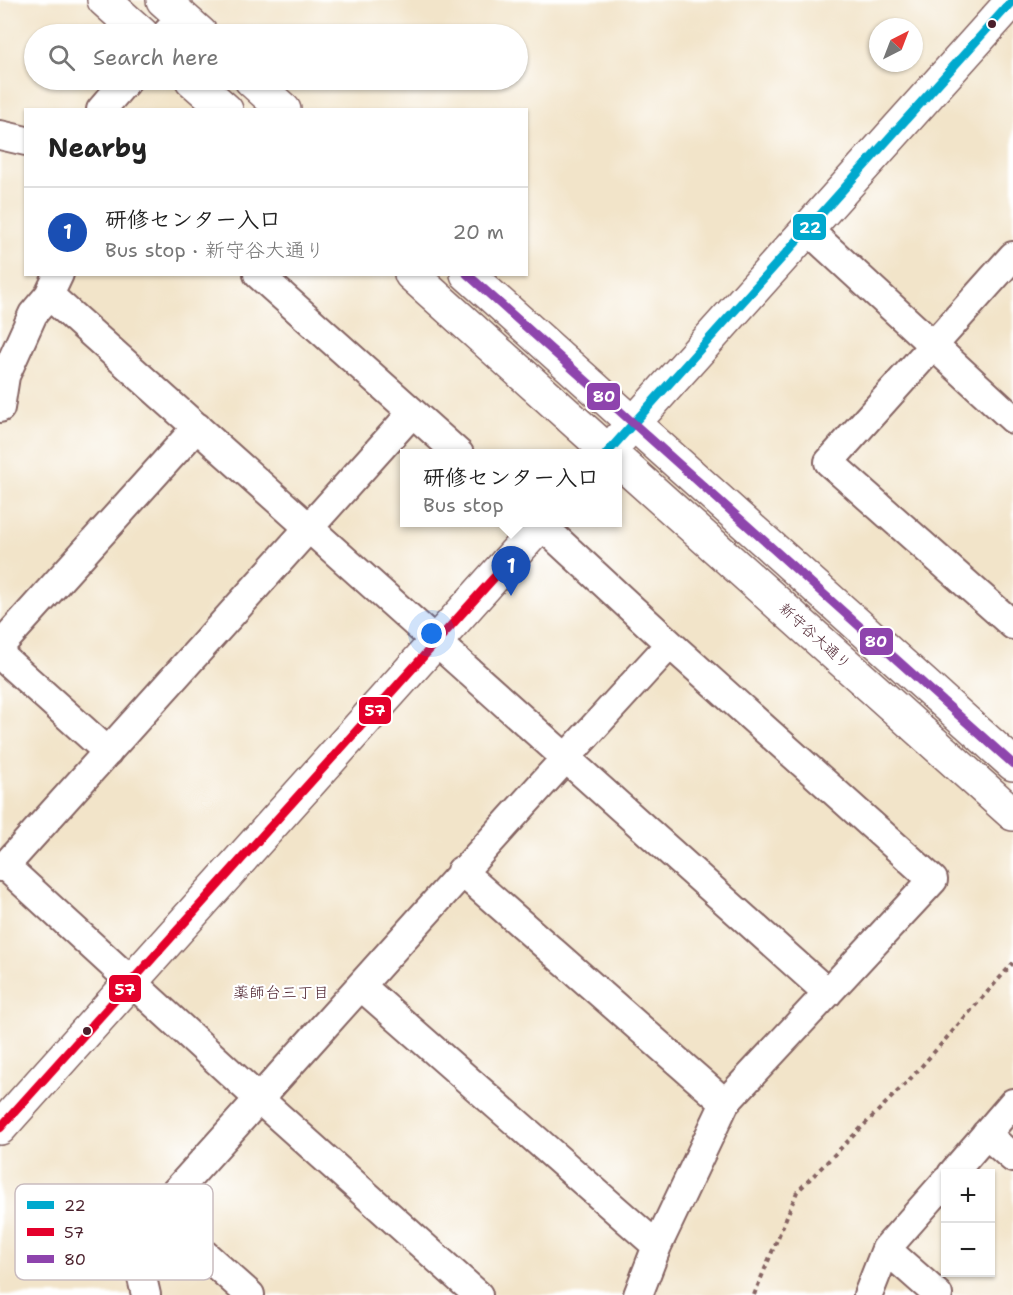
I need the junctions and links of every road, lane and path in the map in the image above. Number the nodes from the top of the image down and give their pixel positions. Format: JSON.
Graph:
{"nodes":[{"id":1,"x":104,"y":0,"type":"edge"},
{"id":2,"x":1013,"y":0,"type":"edge"},
{"id":3,"x":131,"y":24,"type":"edge"},
{"id":4,"x":118,"y":90,"type":"edge"},
{"id":5,"x":203,"y":90,"type":"edge"},
{"id":6,"x":262,"y":90,"type":"edge"},
{"id":7,"x":103,"y":108,"type":"edge"},
{"id":8,"x":224,"y":108,"type":"edge"},
{"id":9,"x":282,"y":108,"type":"edge"},
{"id":10,"x":0,"y":135,"type":"edge"},
{"id":11,"x":24,"y":141,"type":"edge"},
{"id":12,"x":807,"y":229,"type":"junction"},
{"id":13,"x":1013,"y":256,"type":"edge"},
{"id":14,"x":260,"y":276,"type":"edge"},
{"id":15,"x":413,"y":276,"type":"edge"},
{"id":16,"x":469,"y":276,"type":"edge"},
{"id":17,"x":54,"y":285,"type":"edge"},
{"id":18,"x":933,"y":346,"type":"junction"},
{"id":19,"x":0,"y":408,"type":"edge"},
{"id":20,"x":412,"y":413,"type":"junction"},
{"id":21,"x":1013,"y":419,"type":"edge"},
{"id":22,"x":633,"y":424,"type":"junction"},
{"id":23,"x":196,"y":427,"type":"junction"},
{"id":24,"x":454,"y":449,"type":"edge"},
{"id":25,"x":604,"y":449,"type":"edge"},
{"id":26,"x":614,"y":449,"type":"edge"},
{"id":27,"x":622,"y":465,"type":"edge"},
{"id":28,"x":537,"y":527,"type":"edge"},
{"id":29,"x":545,"y":527,"type":"edge"},
{"id":30,"x":310,"y":529,"type":"junction"},
{"id":31,"x":1013,"y":625,"type":"edge"},
{"id":32,"x":436,"y":641,"type":"junction"},
{"id":33,"x":670,"y":644,"type":"junction"},
{"id":34,"x":0,"y":646,"type":"edge"},
{"id":35,"x":0,"y":656,"type":"edge"},
{"id":36,"x":108,"y":752,"type":"junction"},
{"id":37,"x":566,"y":756,"type":"junction"},
{"id":38,"x":1013,"y":764,"type":"edge"},
{"id":39,"x":1013,"y":813,"type":"edge"},
{"id":40,"x":2,"y":867,"type":"edge"},
{"id":41,"x":462,"y":871,"type":"junction"},
{"id":42,"x":1013,"y":963,"type":"edge"},
{"id":43,"x":131,"y":982,"type":"junction"},
{"id":44,"x":361,"y":986,"type":"junction"},
{"id":45,"x":828,"y":993,"type":"junction"},
{"id":46,"x":259,"y":1099,"type":"junction"},
{"id":47,"x":724,"y":1103,"type":"junction"},
{"id":48,"x":1013,"y":1103,"type":"edge"},
{"id":49,"x":0,"y":1128,"type":"edge"},
{"id":50,"x":986,"y":1134,"type":"junction"},
{"id":51,"x":1013,"y":1158,"type":"edge"},
{"id":52,"x":955,"y":1169,"type":"edge"},
{"id":53,"x":183,"y":1184,"type":"edge"},
{"id":54,"x":941,"y":1186,"type":"edge"},
{"id":55,"x":657,"y":1246,"type":"junction"},
{"id":56,"x":886,"y":1249,"type":"junction"},
{"id":57,"x":213,"y":1262,"type":"edge"},
{"id":58,"x":143,"y":1280,"type":"edge"},
{"id":59,"x":146,"y":1295,"type":"edge"},
{"id":60,"x":250,"y":1295,"type":"edge"},
{"id":61,"x":478,"y":1295,"type":"edge"},
{"id":62,"x":638,"y":1295,"type":"edge"},
{"id":63,"x":754,"y":1295,"type":"edge"},
{"id":64,"x":868,"y":1295,"type":"edge"},
{"id":65,"x":938,"y":1295,"type":"edge"}],
"edges":[{"from":1,"to":3,"type":"street"},
{"from":2,"to":12,"type":"street"},
{"from":4,"to":7,"type":"street"},
{"from":5,"to":8,"type":"street"},
{"from":6,"to":9,"type":"street"},
{"from":10,"to":11,"type":"street"},
{"from":12,"to":18,"type":"street"},
{"from":12,"to":22,"type":"street"},
{"from":13,"to":18,"type":"street"},
{"from":14,"to":20,"type":"street"},
{"from":15,"to":25,"type":"street","name":"新守谷大通り"},
{"from":16,"to":22,"type":"street"},
{"from":17,"to":19,"type":"street"},
{"from":17,"to":23,"type":"street"},
{"from":18,"to":21,"type":"street"},
{"from":18,"to":31,"type":"street"},
{"from":20,"to":24,"type":"street"},
{"from":20,"to":30,"type":"street"},
{"from":22,"to":26,"type":"street"},
{"from":22,"to":38,"type":"street"},
{"from":23,"to":30,"type":"street"},
{"from":23,"to":34,"type":"street"},
{"from":27,"to":39,"type":"street","name":"新守谷大通り"},
{"from":28,"to":32,"type":"street"},
{"from":29,"to":33,"type":"street"},
{"from":30,"to":32,"type":"street"},
{"from":30,"to":36,"type":"street"},
{"from":32,"to":37,"type":"street"},
{"from":32,"to":43,"type":"street"},
{"from":33,"to":37,"type":"street"},
{"from":33,"to":45,"type":"street"},
{"from":35,"to":36,"type":"street"},
{"from":36,"to":40,"type":"street"},
{"from":37,"to":41,"type":"street"},
{"from":37,"to":45,"type":"street"},
{"from":40,"to":43,"type":"street"},
{"from":41,"to":44,"type":"street"},
{"from":41,"to":47,"type":"street"},
{"from":42,"to":63,"type":"path"},
{"from":43,"to":46,"type":"street"},
{"from":43,"to":49,"type":"street"},
{"from":44,"to":46,"type":"street"},
{"from":44,"to":55,"type":"street"},
{"from":45,"to":47,"type":"street"},
{"from":46,"to":53,"type":"street"},
{"from":46,"to":61,"type":"street"},
{"from":47,"to":55,"type":"street"},
{"from":48,"to":50,"type":"street"},
{"from":50,"to":51,"type":"street"},
{"from":50,"to":52,"type":"street"},
{"from":54,"to":56,"type":"street"},
{"from":55,"to":62,"type":"street"},
{"from":56,"to":64,"type":"street"},
{"from":56,"to":65,"type":"street"},
{"from":57,"to":60,"type":"street"},
{"from":58,"to":59,"type":"street"}]}
